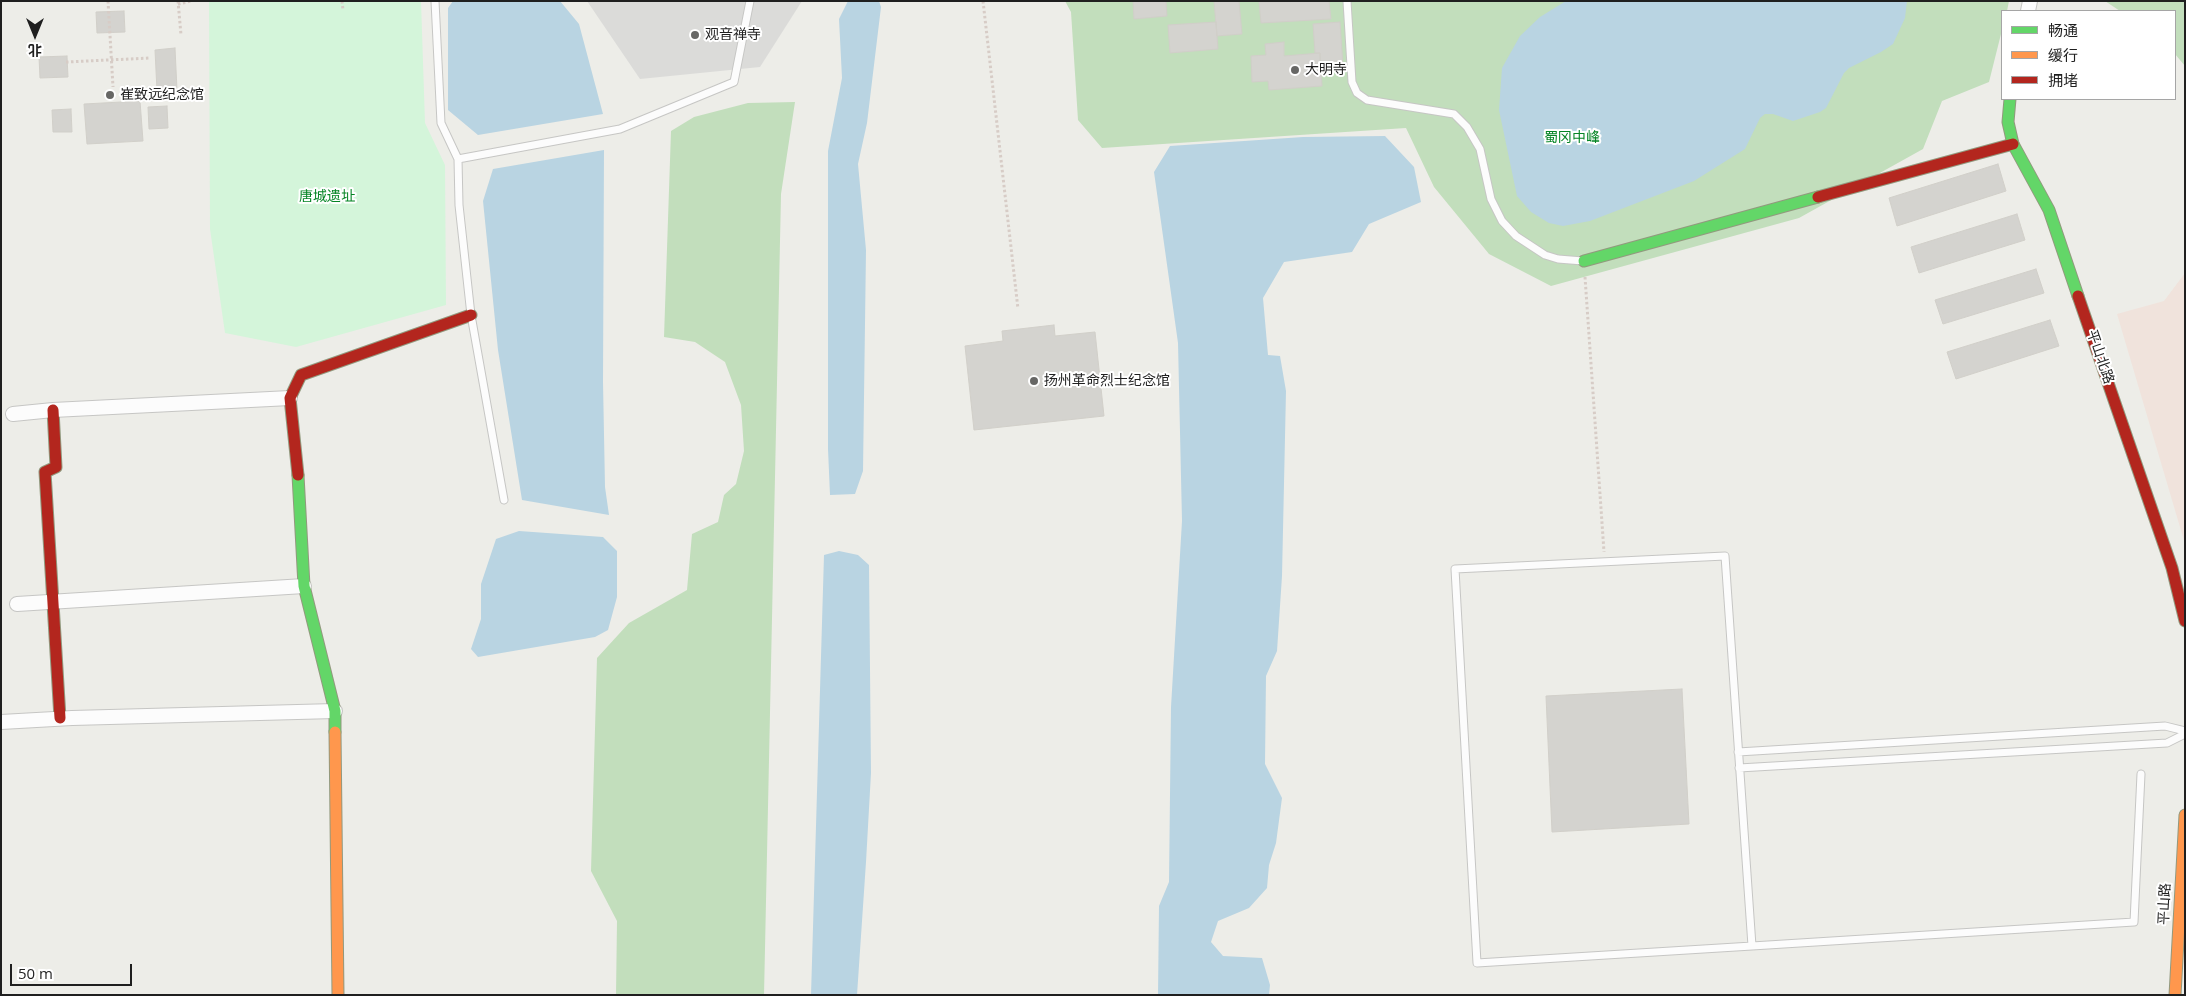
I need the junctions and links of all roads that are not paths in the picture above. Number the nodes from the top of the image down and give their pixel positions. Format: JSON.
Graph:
{"nodes":[{"id":1,"x":435,"y":1,"type":"edge"},
{"id":2,"x":750,"y":1,"type":"edge"},
{"id":3,"x":1347,"y":1,"type":"edge"},
{"id":4,"x":2010,"y":100,"type":"edge"},
{"id":5,"x":2014,"y":144,"type":"junction"},
{"id":6,"x":458,"y":159,"type":"junction"},
{"id":7,"x":1584,"y":261,"type":"joint"},
{"id":8,"x":471,"y":315,"type":"junction"},
{"id":9,"x":290,"y":398,"type":"junction"},
{"id":10,"x":53,"y":410,"type":"junction"},
{"id":11,"x":13,"y":414,"type":"dead end"},
{"id":12,"x":504,"y":500,"type":"dead end"},
{"id":13,"x":304,"y":586,"type":"junction"},
{"id":14,"x":54,"y":601,"type":"junction"},
{"id":15,"x":17,"y":604,"type":"dead end"},
{"id":16,"x":2185,"y":621,"type":"edge"},
{"id":17,"x":335,"y":711,"type":"junction"},
{"id":18,"x":60,"y":718,"type":"junction"},
{"id":19,"x":1,"y":722,"type":"edge"},
{"id":20,"x":2185,"y":733,"type":"edge"},
{"id":21,"x":1738,"y":752,"type":"junction"},
{"id":22,"x":1739,"y":768,"type":"junction"},
{"id":23,"x":2141,"y":774,"type":"dead end"},
{"id":24,"x":2185,"y":815,"type":"edge"},
{"id":25,"x":1752,"y":946,"type":"junction"},
{"id":26,"x":338,"y":995,"type":"edge"},
{"id":27,"x":2175,"y":995,"type":"edge"}],
"edges":[{"from":1,"to":6,"type":"lane"},
{"from":2,"to":6,"type":"lane"},
{"from":3,"to":7,"type":"lane"},
{"from":4,"to":5,"type":"street","name":"平山北路"},
{"from":5,"to":7,"type":"street"},
{"from":5,"to":16,"type":"street","name":"平山北路"},
{"from":6,"to":8,"type":"lane"},
{"from":8,"to":9,"type":"street"},
{"from":8,"to":12,"type":"lane"},
{"from":9,"to":10,"type":"street"},
{"from":9,"to":13,"type":"street"},
{"from":10,"to":11,"type":"street"},
{"from":10,"to":14,"type":"street"},
{"from":13,"to":14,"type":"street"},
{"from":13,"to":17,"type":"street"},
{"from":14,"to":15,"type":"street"},
{"from":14,"to":18,"type":"street"},
{"from":17,"to":18,"type":"street"},
{"from":17,"to":26,"type":"street"},
{"from":18,"to":19,"type":"street"},
{"from":20,"to":21,"type":"lane"},
{"from":20,"to":22,"type":"lane"},
{"from":21,"to":22,"type":"lane"},
{"from":21,"to":25,"type":"lane"},
{"from":22,"to":25,"type":"lane"},
{"from":23,"to":25,"type":"lane"},
{"from":24,"to":27,"type":"street","name":"平山路"}]}
